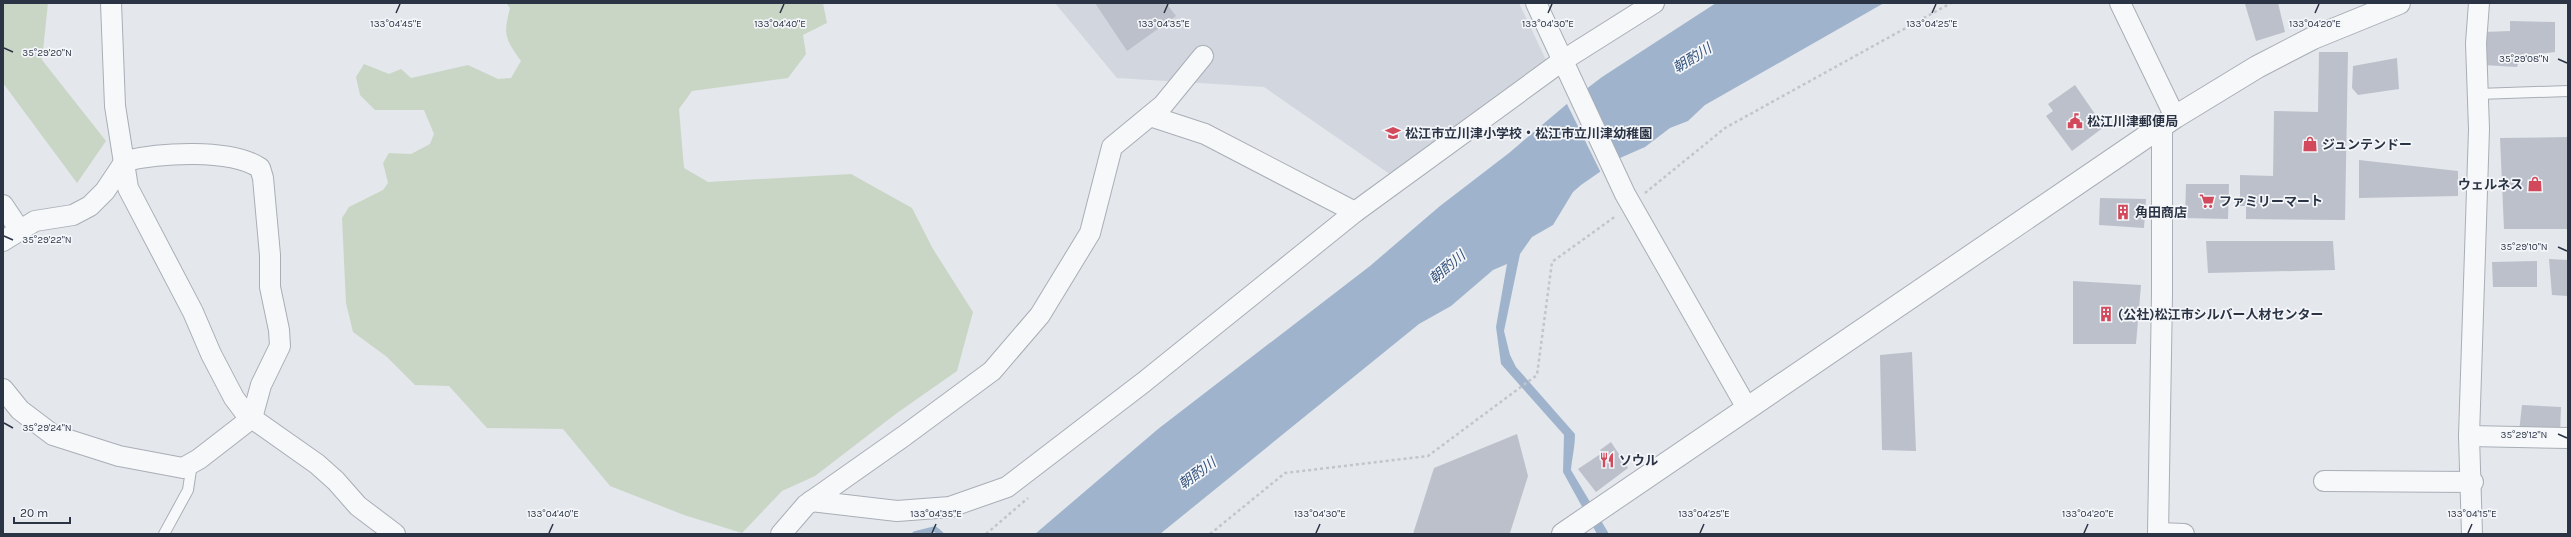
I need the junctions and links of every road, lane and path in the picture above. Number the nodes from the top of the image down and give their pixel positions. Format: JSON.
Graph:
{"nodes":[{"id":1,"x":111,"y":3,"type":"edge"},
{"id":2,"x":1536,"y":3,"type":"edge"},
{"id":3,"x":1654,"y":3,"type":"edge"},
{"id":4,"x":1951,"y":3,"type":"edge"},
{"id":5,"x":2120,"y":3,"type":"edge"},
{"id":6,"x":2399,"y":3,"type":"edge"},
{"id":7,"x":2479,"y":3,"type":"edge"},
{"id":8,"x":1203,"y":56,"type":"dead end"},
{"id":9,"x":1564,"y":67,"type":"junction"},
{"id":10,"x":2568,"y":92,"type":"edge"},
{"id":11,"x":2478,"y":94,"type":"junction"},
{"id":12,"x":1150,"y":116,"type":"junction"},
{"id":13,"x":2168,"y":122,"type":"junction"},
{"id":14,"x":125,"y":161,"type":"junction"},
{"id":15,"x":1628,"y":199,"type":"junction"},
{"id":16,"x":3,"y":205,"type":"edge"},
{"id":17,"x":1355,"y":212,"type":"junction"},
{"id":18,"x":19,"y":229,"type":"junction"},
{"id":19,"x":3,"y":241,"type":"edge"},
{"id":20,"x":3,"y":389,"type":"edge"},
{"id":21,"x":1747,"y":408,"type":"junction"},
{"id":22,"x":252,"y":418,"type":"junction"},
{"id":23,"x":2469,"y":436,"type":"junction"},
{"id":24,"x":2568,"y":438,"type":"edge"},
{"id":25,"x":192,"y":463,"type":"junction"},
{"id":26,"x":2324,"y":481,"type":"dead end"},
{"id":27,"x":2472,"y":482,"type":"junction"},
{"id":28,"x":1033,"y":493,"type":"dead end"},
{"id":29,"x":811,"y":501,"type":"junction"},
{"id":30,"x":1572,"y":528,"type":"edge"},
{"id":31,"x":164,"y":534,"type":"edge"},
{"id":32,"x":395,"y":534,"type":"edge"},
{"id":33,"x":781,"y":534,"type":"edge"},
{"id":34,"x":986,"y":534,"type":"edge"},
{"id":35,"x":1210,"y":534,"type":"edge"},
{"id":36,"x":2158,"y":534,"type":"edge"},
{"id":37,"x":2184,"y":534,"type":"edge"},
{"id":38,"x":2472,"y":534,"type":"edge"}],
"edges":[{"from":1,"to":14,"type":"street"},
{"from":2,"to":9,"type":"street"},
{"from":3,"to":9,"type":"street"},
{"from":4,"to":15,"type":"path"},
{"from":5,"to":13,"type":"street"},
{"from":6,"to":13,"type":"street"},
{"from":7,"to":11,"type":"street"},
{"from":8,"to":12,"type":"street"},
{"from":9,"to":15,"type":"street"},
{"from":9,"to":17,"type":"street"},
{"from":10,"to":11,"type":"lane"},
{"from":11,"to":23,"type":"street"},
{"from":12,"to":17,"type":"street"},
{"from":12,"to":29,"type":"street"},
{"from":13,"to":21,"type":"street"},
{"from":13,"to":36,"type":"street"},
{"from":14,"to":18,"type":"street"},
{"from":14,"to":22,"type":"street"},
{"from":14,"to":22,"type":"street"},
{"from":15,"to":21,"type":"street"},
{"from":15,"to":35,"type":"path"},
{"from":16,"to":18,"type":"street"},
{"from":17,"to":29,"type":"street"},
{"from":18,"to":19,"type":"street"},
{"from":20,"to":25,"type":"street"},
{"from":21,"to":30,"type":"street"},
{"from":22,"to":25,"type":"street"},
{"from":22,"to":32,"type":"street"},
{"from":23,"to":24,"type":"street"},
{"from":23,"to":27,"type":"street"},
{"from":25,"to":31,"type":"lane"},
{"from":26,"to":27,"type":"street"},
{"from":27,"to":38,"type":"street"},
{"from":28,"to":34,"type":"path"},
{"from":29,"to":33,"type":"street"},
{"from":36,"to":37,"type":"street"}]}
